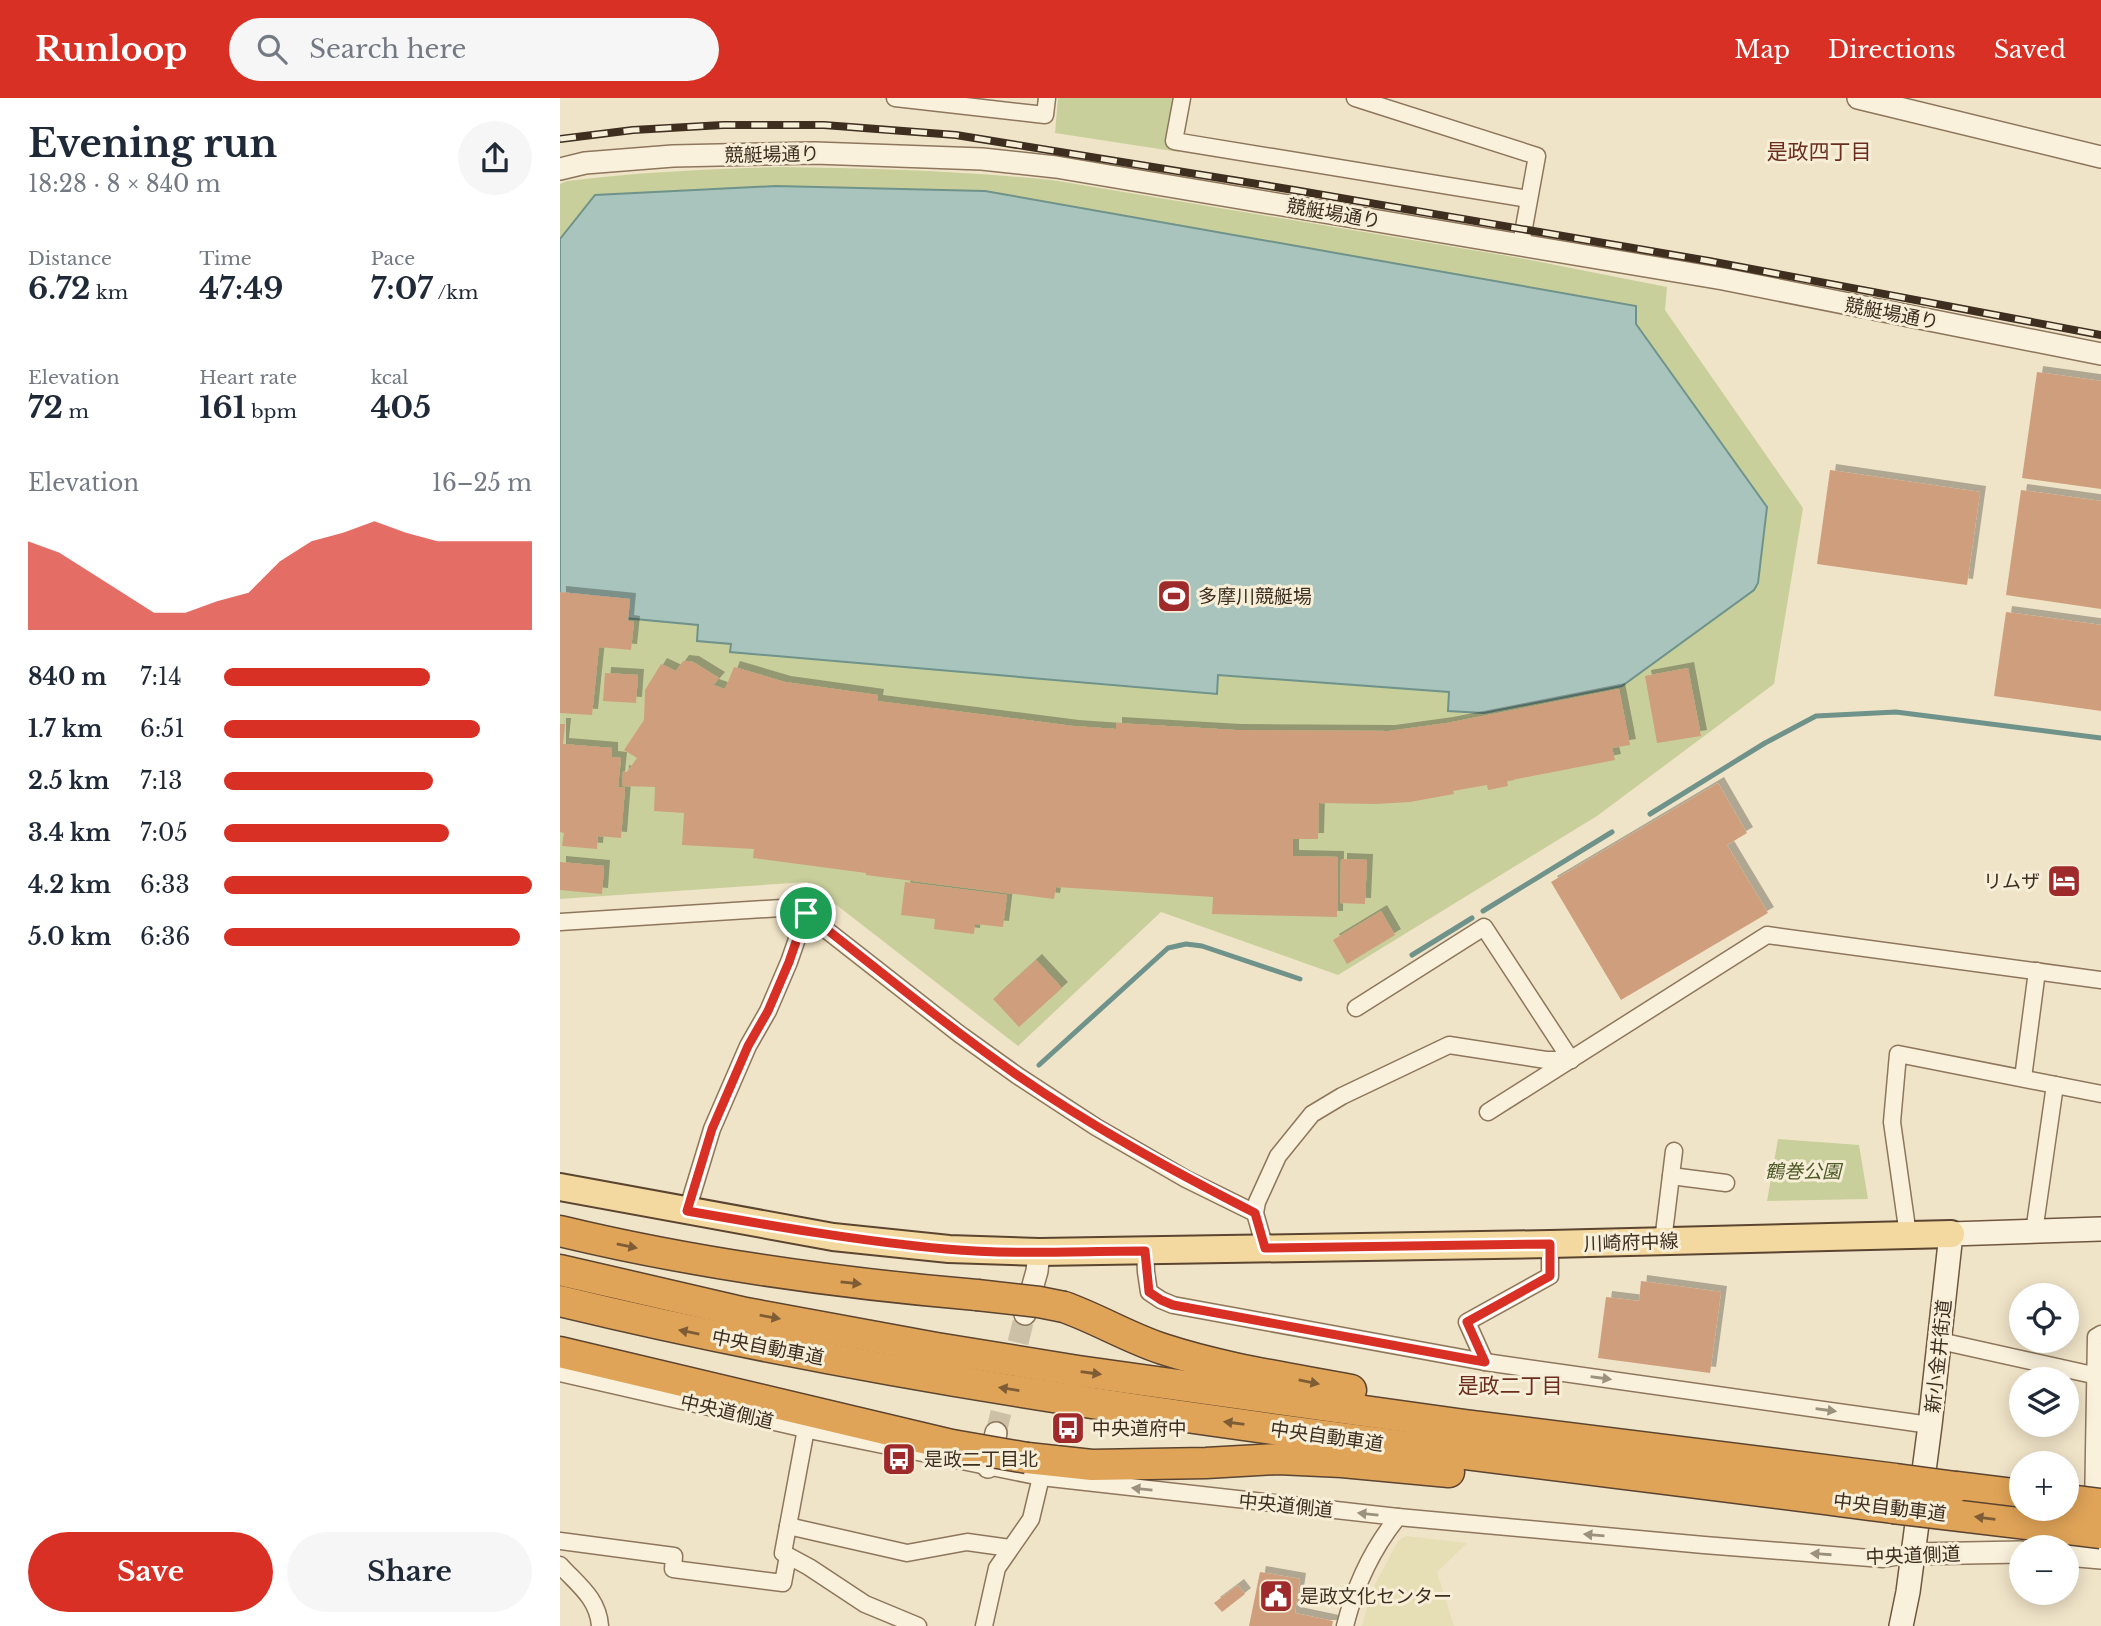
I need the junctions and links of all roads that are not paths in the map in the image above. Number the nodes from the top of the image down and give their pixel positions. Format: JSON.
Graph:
{"nodes":[{"id":1,"x":895,"y":98,"type":"edge"},
{"id":2,"x":1047,"y":98,"type":"edge"},
{"id":3,"x":1182,"y":98,"type":"edge"},
{"id":4,"x":1355,"y":98,"type":"edge"},
{"id":5,"x":1858,"y":98,"type":"edge"},
{"id":6,"x":2101,"y":157,"type":"edge"},
{"id":7,"x":560,"y":169,"type":"edge"},
{"id":8,"x":1528,"y":199,"type":"junction"},
{"id":9,"x":1521,"y":244,"type":"junction"},
{"id":10,"x":2101,"y":354,"type":"edge"},
{"id":11,"x":806,"y":913,"type":"junction"},
{"id":12,"x":560,"y":922,"type":"edge"},
{"id":13,"x":2036,"y":971,"type":"junction"},
{"id":14,"x":2101,"y":980,"type":"edge"},
{"id":15,"x":1356,"y":1008,"type":"dead end"},
{"id":16,"x":1571,"y":1060,"type":"junction"},
{"id":17,"x":2023,"y":1078,"type":"junction"},
{"id":18,"x":2055,"y":1085,"type":"junction"},
{"id":19,"x":2101,"y":1094,"type":"edge"},
{"id":20,"x":1488,"y":1112,"type":"dead end"},
{"id":21,"x":1674,"y":1151,"type":"dead end"},
{"id":22,"x":1671,"y":1176,"type":"junction"},
{"id":23,"x":1726,"y":1183,"type":"dead end"},
{"id":24,"x":560,"y":1187,"type":"edge"},
{"id":25,"x":687,"y":1211,"type":"junction"},
{"id":26,"x":1255,"y":1213,"type":"junction"},
{"id":27,"x":560,"y":1219,"type":"edge"},
{"id":28,"x":2101,"y":1229,"type":"edge"},
{"id":29,"x":560,"y":1231,"type":"edge"},
{"id":30,"x":2034,"y":1232,"type":"junction"},
{"id":31,"x":1951,"y":1234,"type":"junction"},
{"id":32,"x":1908,"y":1236,"type":"junction"},
{"id":33,"x":589,"y":1238,"type":"junction"},
{"id":34,"x":1663,"y":1241,"type":"junction"},
{"id":35,"x":1550,"y":1244,"type":"junction"},
{"id":36,"x":1265,"y":1248,"type":"junction"},
{"id":37,"x":1145,"y":1251,"type":"junction"},
{"id":38,"x":1039,"y":1252,"type":"junction"},
{"id":39,"x":560,"y":1270,"type":"edge"},
{"id":40,"x":560,"y":1301,"type":"edge"},
{"id":41,"x":1025,"y":1314,"type":"tunnel mouth"},
{"id":42,"x":2101,"y":1334,"type":"edge"},
{"id":43,"x":1940,"y":1341,"type":"junction"},
{"id":44,"x":560,"y":1352,"type":"edge"},
{"id":45,"x":1485,"y":1362,"type":"junction"},
{"id":46,"x":560,"y":1373,"type":"edge"},
{"id":47,"x":2094,"y":1375,"type":"junction"},
{"id":48,"x":1930,"y":1425,"type":"junction"},
{"id":49,"x":806,"y":1429,"type":"junction"},
{"id":50,"x":996,"y":1433,"type":"tunnel mouth"},
{"id":51,"x":988,"y":1467,"type":"junction"},
{"id":52,"x":1034,"y":1468,"type":"junction"},
{"id":53,"x":1828,"y":1469,"type":"junction"},
{"id":54,"x":1894,"y":1493,"type":"junction"},
{"id":55,"x":2009,"y":1495,"type":"edge"},
{"id":56,"x":1837,"y":1500,"type":"junction"},
{"id":57,"x":2079,"y":1501,"type":"edge"},
{"id":58,"x":2101,"y":1504,"type":"edge"},
{"id":59,"x":1398,"y":1517,"type":"junction"},
{"id":60,"x":788,"y":1526,"type":"junction"},
{"id":61,"x":560,"y":1541,"type":"edge"},
{"id":62,"x":1010,"y":1548,"type":"junction"},
{"id":63,"x":2098,"y":1549,"type":"edge"},
{"id":64,"x":2009,"y":1552,"type":"edge"},
{"id":65,"x":2079,"y":1553,"type":"edge"},
{"id":66,"x":1913,"y":1554,"type":"junction"},
{"id":67,"x":788,"y":1556,"type":"junction"},
{"id":68,"x":560,"y":1565,"type":"edge"},
{"id":69,"x":600,"y":1626,"type":"edge"},
{"id":70,"x":918,"y":1626,"type":"edge"},
{"id":71,"x":984,"y":1626,"type":"edge"},
{"id":72,"x":1345,"y":1626,"type":"edge"},
{"id":73,"x":1901,"y":1626,"type":"edge"}],
"edges":[{"from":1,"to":2,"type":"street"},
{"from":3,"to":8,"type":"street"},
{"from":4,"to":8,"type":"street"},
{"from":5,"to":6,"type":"street"},
{"from":7,"to":9,"type":"street","name":"競艇場通り"},
{"from":8,"to":9,"type":"street"},
{"from":9,"to":10,"type":"street","name":"競艇場通り"},
{"from":11,"to":12,"type":"street"},
{"from":11,"to":25,"type":"street"},
{"from":11,"to":26,"type":"street"},
{"from":13,"to":14,"type":"street"},
{"from":13,"to":16,"type":"street"},
{"from":13,"to":17,"type":"street"},
{"from":15,"to":16,"type":"street"},
{"from":16,"to":20,"type":"street"},
{"from":16,"to":26,"type":"street"},
{"from":17,"to":18,"type":"street"},
{"from":17,"to":32,"type":"street"},
{"from":18,"to":19,"type":"street"},
{"from":18,"to":30,"type":"street"},
{"from":21,"to":22,"type":"street"},
{"from":22,"to":23,"type":"street"},
{"from":22,"to":34,"type":"street"},
{"from":24,"to":25,"type":"main road","name":"川崎府中線"},
{"from":25,"to":38,"type":"main road","name":"川崎府中線"},
{"from":26,"to":36,"type":"street"},
{"from":27,"to":33,"type":"highway"},
{"from":28,"to":30,"type":"main road"},
{"from":29,"to":33,"type":"highway"},
{"from":30,"to":31,"type":"main road"},
{"from":31,"to":32,"type":"main road","name":"川崎府中線"},
{"from":31,"to":43,"type":"main road","name":"新小金井街道"},
{"from":32,"to":34,"type":"main road","name":"川崎府中線"},
{"from":33,"to":53,"type":"highway","one_way":true,"bridge":true},
{"from":34,"to":35,"type":"main road","name":"川崎府中線"},
{"from":35,"to":36,"type":"main road","name":"川崎府中線"},
{"from":35,"to":45,"type":"street"},
{"from":36,"to":37,"type":"main road","name":"川崎府中線"},
{"from":37,"to":38,"type":"main road","name":"川崎府中線"},
{"from":37,"to":45,"type":"street"},
{"from":38,"to":41,"type":"street"},
{"from":39,"to":53,"type":"highway","name":"中央自動車道","one_way":true},
{"from":56,"to":40,"type":"highway","name":"中央自動車道","one_way":true},
{"from":42,"to":47,"type":"street"},
{"from":43,"to":47,"type":"street"},
{"from":43,"to":48,"type":"main road","name":"新小金井街道"},
{"from":44,"to":52,"type":"highway","bridge":true},
{"from":45,"to":48,"type":"street","one_way":true},
{"from":46,"to":49,"type":"street","name":"中央道側道"},
{"from":47,"to":63,"type":"street"},
{"from":48,"to":66,"type":"main road","name":"新小金井街道"},
{"from":49,"to":51,"type":"street","name":"中央道側道"},
{"from":49,"to":60,"type":"street"},
{"from":50,"to":51,"type":"street"},
{"from":51,"to":52,"type":"street","name":"中央道側道"},
{"from":52,"to":56,"type":"highway"},
{"from":59,"to":52,"type":"street","name":"中央道側道","one_way":true},
{"from":52,"to":62,"type":"street"},
{"from":53,"to":54,"type":"highway","name":"中央自動車道"},
{"from":54,"to":55,"type":"highway","name":"中央自動車道","bridge":true},
{"from":54,"to":56,"type":"highway","name":"中央自動車道"},
{"from":63,"to":54,"type":"highway","name":"中央自動車道","one_way":true,"bridge":true},
{"from":57,"to":58,"type":"highway","bridge":true},
{"from":66,"to":59,"type":"street","name":"中央道側道","one_way":true},
{"from":59,"to":72,"type":"street"},
{"from":60,"to":62,"type":"street"},
{"from":60,"to":67,"type":"street"},
{"from":61,"to":67,"type":"street"},
{"from":62,"to":71,"type":"street"},
{"from":63,"to":65,"type":"street"},
{"from":64,"to":66,"type":"street","name":"中央道側道"},
{"from":66,"to":73,"type":"main road","name":"新小金井街道"},
{"from":67,"to":70,"type":"street"},
{"from":68,"to":69,"type":"street"}]}
